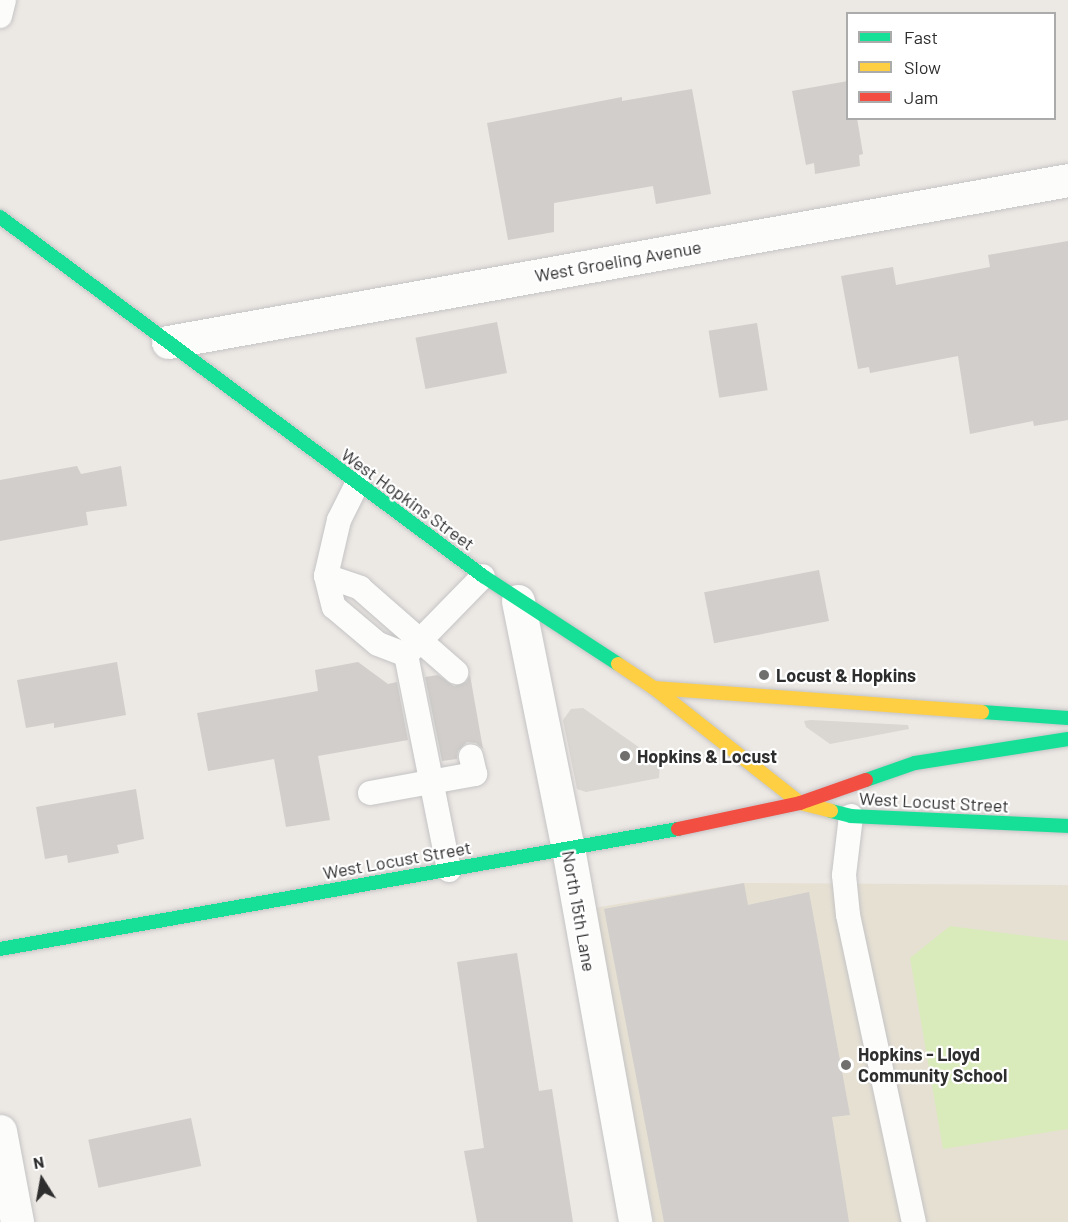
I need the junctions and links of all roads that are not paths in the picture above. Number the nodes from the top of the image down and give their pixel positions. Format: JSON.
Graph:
{"nodes":[{"id":1,"x":4,"y":0,"type":"edge"},
{"id":2,"x":0,"y":16,"type":"edge"},
{"id":3,"x":1068,"y":180,"type":"edge"},
{"id":4,"x":0,"y":217,"type":"edge"},
{"id":5,"x":168,"y":342,"type":"junction"},
{"id":6,"x":357,"y":484,"type":"junction"},
{"id":7,"x":483,"y":576,"type":"junction"},
{"id":8,"x":518,"y":600,"type":"junction"},
{"id":9,"x":413,"y":648,"type":"junction"},
{"id":10,"x":456,"y":672,"type":"dead end"},
{"id":11,"x":654,"y":688,"type":"junction"},
{"id":12,"x":1068,"y":718,"type":"edge"},
{"id":13,"x":1068,"y":739,"type":"edge"},
{"id":14,"x":471,"y":756,"type":"dead end"},
{"id":15,"x":432,"y":783,"type":"junction"},
{"id":16,"x":370,"y":793,"type":"dead end"},
{"id":17,"x":800,"y":803,"type":"junction"},
{"id":18,"x":851,"y":816,"type":"junction"},
{"id":19,"x":1068,"y":826,"type":"edge"},
{"id":20,"x":568,"y":848,"type":"junction"},
{"id":21,"x":449,"y":870,"type":"junction"},
{"id":22,"x":0,"y":948,"type":"edge"},
{"id":23,"x":0,"y":1131,"type":"edge"},
{"id":24,"x":17,"y":1222,"type":"edge"},
{"id":25,"x":635,"y":1222,"type":"edge"},
{"id":26,"x":914,"y":1222,"type":"edge"}],
"edges":[{"from":1,"to":2,"type":"lane"},
{"from":3,"to":5,"type":"street","name":"West Groeling Avenue"},
{"from":4,"to":5,"type":"main road","name":"West Hopkins Street"},
{"from":5,"to":6,"type":"main road","name":"West Hopkins Street"},
{"from":6,"to":7,"type":"main road","name":"West Hopkins Street"},
{"from":6,"to":9,"type":"lane"},
{"from":7,"to":8,"type":"main road","name":"West Hopkins Street"},
{"from":7,"to":9,"type":"lane"},
{"from":8,"to":11,"type":"main road","name":"West Hopkins Street"},
{"from":8,"to":20,"type":"street","name":"North 15th Lane"},
{"from":9,"to":10,"type":"lane"},
{"from":9,"to":15,"type":"lane"},
{"from":11,"to":12,"type":"main road"},
{"from":11,"to":17,"type":"main road","name":"West Hopkins Street"},
{"from":13,"to":17,"type":"main road","name":"West Locust Street"},
{"from":14,"to":15,"type":"lane"},
{"from":15,"to":16,"type":"lane"},
{"from":15,"to":21,"type":"lane"},
{"from":17,"to":18,"type":"main road","name":"West Locust Street"},
{"from":17,"to":20,"type":"main road","name":"West Locust Street"},
{"from":18,"to":19,"type":"main road","name":"West Locust Street"},
{"from":18,"to":26,"type":"lane"},
{"from":20,"to":21,"type":"main road","name":"West Locust Street"},
{"from":20,"to":25,"type":"street","name":"North 15th Lane"},
{"from":21,"to":22,"type":"main road","name":"West Locust Street"},
{"from":23,"to":24,"type":"street"}]}
